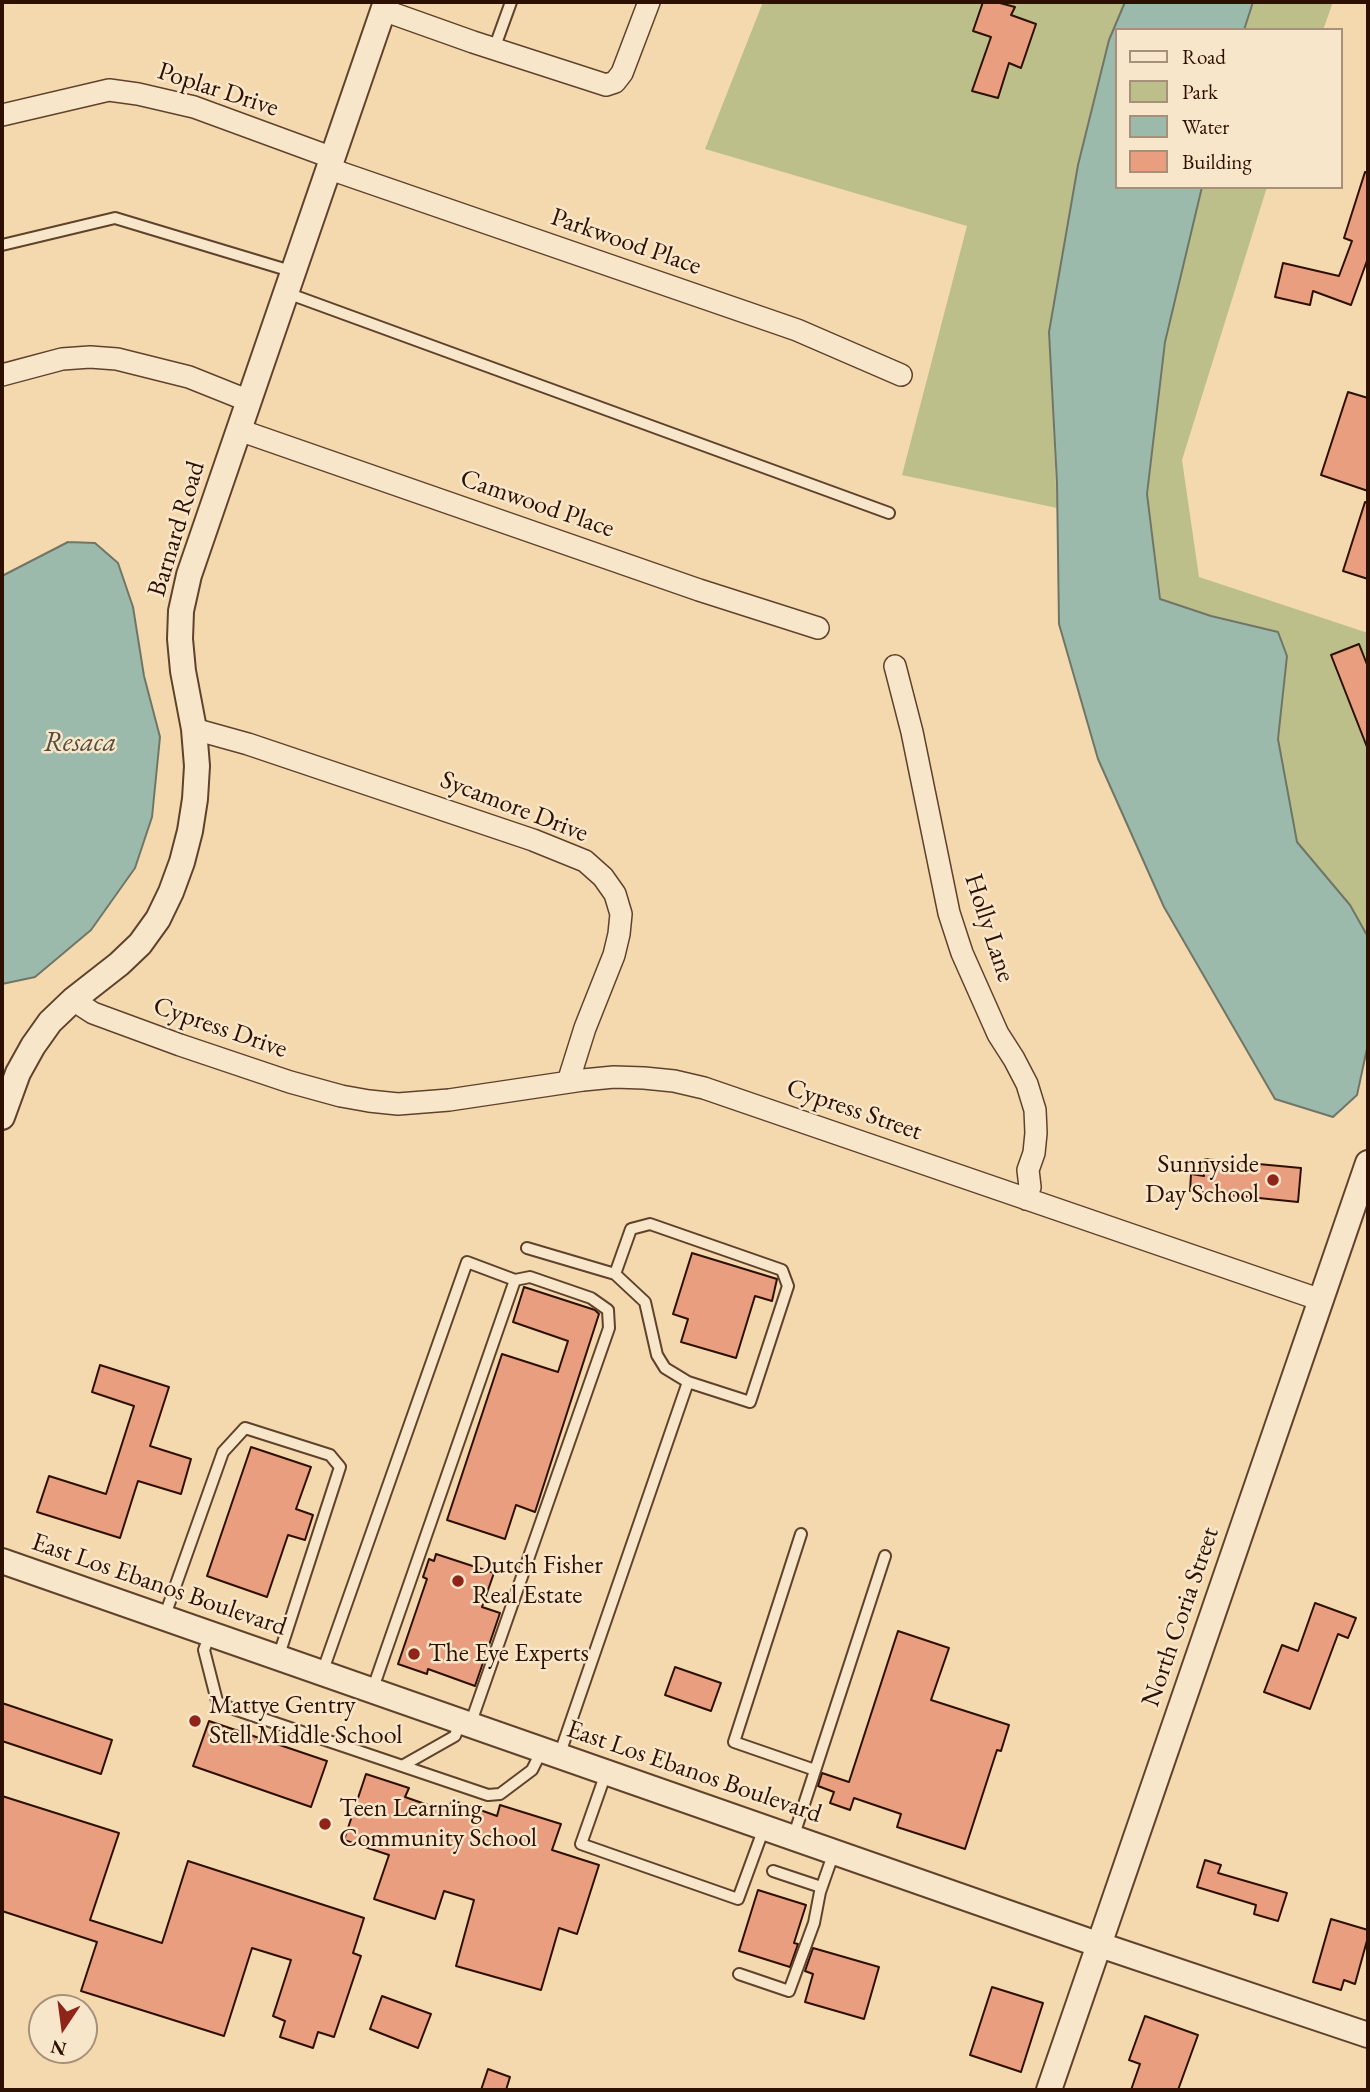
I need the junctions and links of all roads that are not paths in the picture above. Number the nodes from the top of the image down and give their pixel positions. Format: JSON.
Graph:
{"nodes":[{"id":1,"x":511,"y":2,"type":"edge"},
{"id":2,"x":649,"y":2,"type":"edge"},
{"id":3,"x":384,"y":6,"type":"edge"},
{"id":4,"x":494,"y":49,"type":"junction"},
{"id":5,"x":2,"y":115,"type":"edge"},
{"id":6,"x":331,"y":163,"type":"junction"},
{"id":7,"x":2,"y":245,"type":"edge"},
{"id":8,"x":290,"y":283,"type":"junction"},
{"id":9,"x":2,"y":375,"type":"edge"},
{"id":10,"x":901,"y":375,"type":"dead end"},
{"id":11,"x":249,"y":401,"type":"junction"},
{"id":12,"x":239,"y":430,"type":"junction"},
{"id":13,"x":889,"y":513,"type":"dead end"},
{"id":14,"x":818,"y":628,"type":"dead end"},
{"id":15,"x":895,"y":666,"type":"dead end"},
{"id":16,"x":194,"y":729,"type":"junction"},
{"id":17,"x":73,"y":1000,"type":"junction"},
{"id":18,"x":568,"y":1082,"type":"junction"},
{"id":19,"x":353,"y":1098,"type":"joint"},
{"id":20,"x":2,"y":1117,"type":"edge"},
{"id":21,"x":1368,"y":1163,"type":"edge"},
{"id":22,"x":1026,"y":1199,"type":"junction"},
{"id":23,"x":527,"y":1248,"type":"dead end"},
{"id":24,"x":615,"y":1274,"type":"junction"},
{"id":25,"x":515,"y":1280,"type":"junction"},
{"id":26,"x":1321,"y":1300,"type":"junction"},
{"id":27,"x":688,"y":1382,"type":"junction"},
{"id":28,"x":801,"y":1534,"type":"dead end"},
{"id":29,"x":886,"y":1556,"type":"dead end"},
{"id":30,"x":2,"y":1561,"type":"edge"},
{"id":31,"x":164,"y":1618,"type":"junction"},
{"id":32,"x":210,"y":1634,"type":"junction"},
{"id":33,"x":278,"y":1658,"type":"junction"},
{"id":34,"x":322,"y":1673,"type":"junction"},
{"id":35,"x":372,"y":1691,"type":"junction"},
{"id":36,"x":465,"y":1723,"type":"junction"},
{"id":37,"x":550,"y":1753,"type":"junction"},
{"id":38,"x":402,"y":1766,"type":"junction"},
{"id":39,"x":815,"y":1770,"type":"junction"},
{"id":40,"x":606,"y":1773,"type":"junction"},
{"id":41,"x":764,"y":1828,"type":"junction"},
{"id":42,"x":793,"y":1838,"type":"junction"},
{"id":43,"x":834,"y":1852,"type":"junction"},
{"id":44,"x":774,"y":1871,"type":"dead end"},
{"id":45,"x":821,"y":1887,"type":"junction"},
{"id":46,"x":1100,"y":1945,"type":"junction"},
{"id":47,"x":739,"y":1974,"type":"dead end"},
{"id":48,"x":1368,"y":2035,"type":"edge"},
{"id":49,"x":1049,"y":2090,"type":"edge"}],
"edges":[{"from":1,"to":4,"type":"lane"},
{"from":2,"to":4,"type":"street"},
{"from":3,"to":4,"type":"street"},
{"from":3,"to":6,"type":"street","name":"Barnard Road"},
{"from":5,"to":6,"type":"street","name":"Poplar Drive"},
{"from":6,"to":8,"type":"street","name":"Barnard Road"},
{"from":6,"to":10,"type":"street","name":"Parkwood Place"},
{"from":7,"to":8,"type":"lane"},
{"from":8,"to":11,"type":"street","name":"Barnard Road"},
{"from":8,"to":13,"type":"lane"},
{"from":9,"to":11,"type":"street"},
{"from":11,"to":12,"type":"street","name":"Barnard Road"},
{"from":12,"to":14,"type":"street","name":"Camwood Place"},
{"from":12,"to":16,"type":"street","name":"Barnard Road"},
{"from":15,"to":22,"type":"street","name":"Holly Lane"},
{"from":16,"to":17,"type":"street","name":"Barnard Road"},
{"from":16,"to":18,"type":"street","name":"Sycamore Drive"},
{"from":17,"to":19,"type":"street","name":"Cypress Drive"},
{"from":17,"to":20,"type":"street","name":"Barnard Road"},
{"from":18,"to":19,"type":"street","name":"Cypress Street"},
{"from":18,"to":22,"type":"street","name":"Cypress Street"},
{"from":21,"to":26,"type":"street","name":"North Coria Street"},
{"from":22,"to":26,"type":"street","name":"Cypress Street"},
{"from":23,"to":24,"type":"lane"},
{"from":24,"to":27,"type":"lane"},
{"from":24,"to":27,"type":"lane"},
{"from":25,"to":34,"type":"lane"},
{"from":25,"to":35,"type":"lane"},
{"from":25,"to":36,"type":"lane"},
{"from":26,"to":46,"type":"street","name":"North Coria Street"},
{"from":27,"to":37,"type":"lane"},
{"from":28,"to":39,"type":"lane"},
{"from":29,"to":39,"type":"lane"},
{"from":30,"to":31,"type":"street","name":"East Los Ebanos Boulevard"},
{"from":31,"to":32,"type":"street","name":"East Los Ebanos Boulevard"},
{"from":31,"to":33,"type":"lane"},
{"from":32,"to":33,"type":"street","name":"East Los Ebanos Boulevard"},
{"from":32,"to":38,"type":"lane"},
{"from":33,"to":34,"type":"street","name":"East Los Ebanos Boulevard"},
{"from":34,"to":35,"type":"street","name":"East Los Ebanos Boulevard"},
{"from":35,"to":36,"type":"street","name":"East Los Ebanos Boulevard"},
{"from":36,"to":37,"type":"street","name":"East Los Ebanos Boulevard"},
{"from":36,"to":38,"type":"lane"},
{"from":37,"to":38,"type":"lane"},
{"from":37,"to":40,"type":"street","name":"East Los Ebanos Boulevard"},
{"from":39,"to":42,"type":"lane"},
{"from":40,"to":41,"type":"street","name":"East Los Ebanos Boulevard"},
{"from":40,"to":41,"type":"lane"},
{"from":41,"to":42,"type":"street","name":"East Los Ebanos Boulevard"},
{"from":42,"to":43,"type":"street","name":"East Los Ebanos Boulevard"},
{"from":43,"to":45,"type":"lane"},
{"from":43,"to":46,"type":"street","name":"East Los Ebanos Boulevard"},
{"from":44,"to":45,"type":"lane"},
{"from":45,"to":47,"type":"lane"},
{"from":46,"to":48,"type":"street","name":"East Los Ebanos Boulevard"},
{"from":46,"to":49,"type":"street","name":"North Coria Street"}]}
